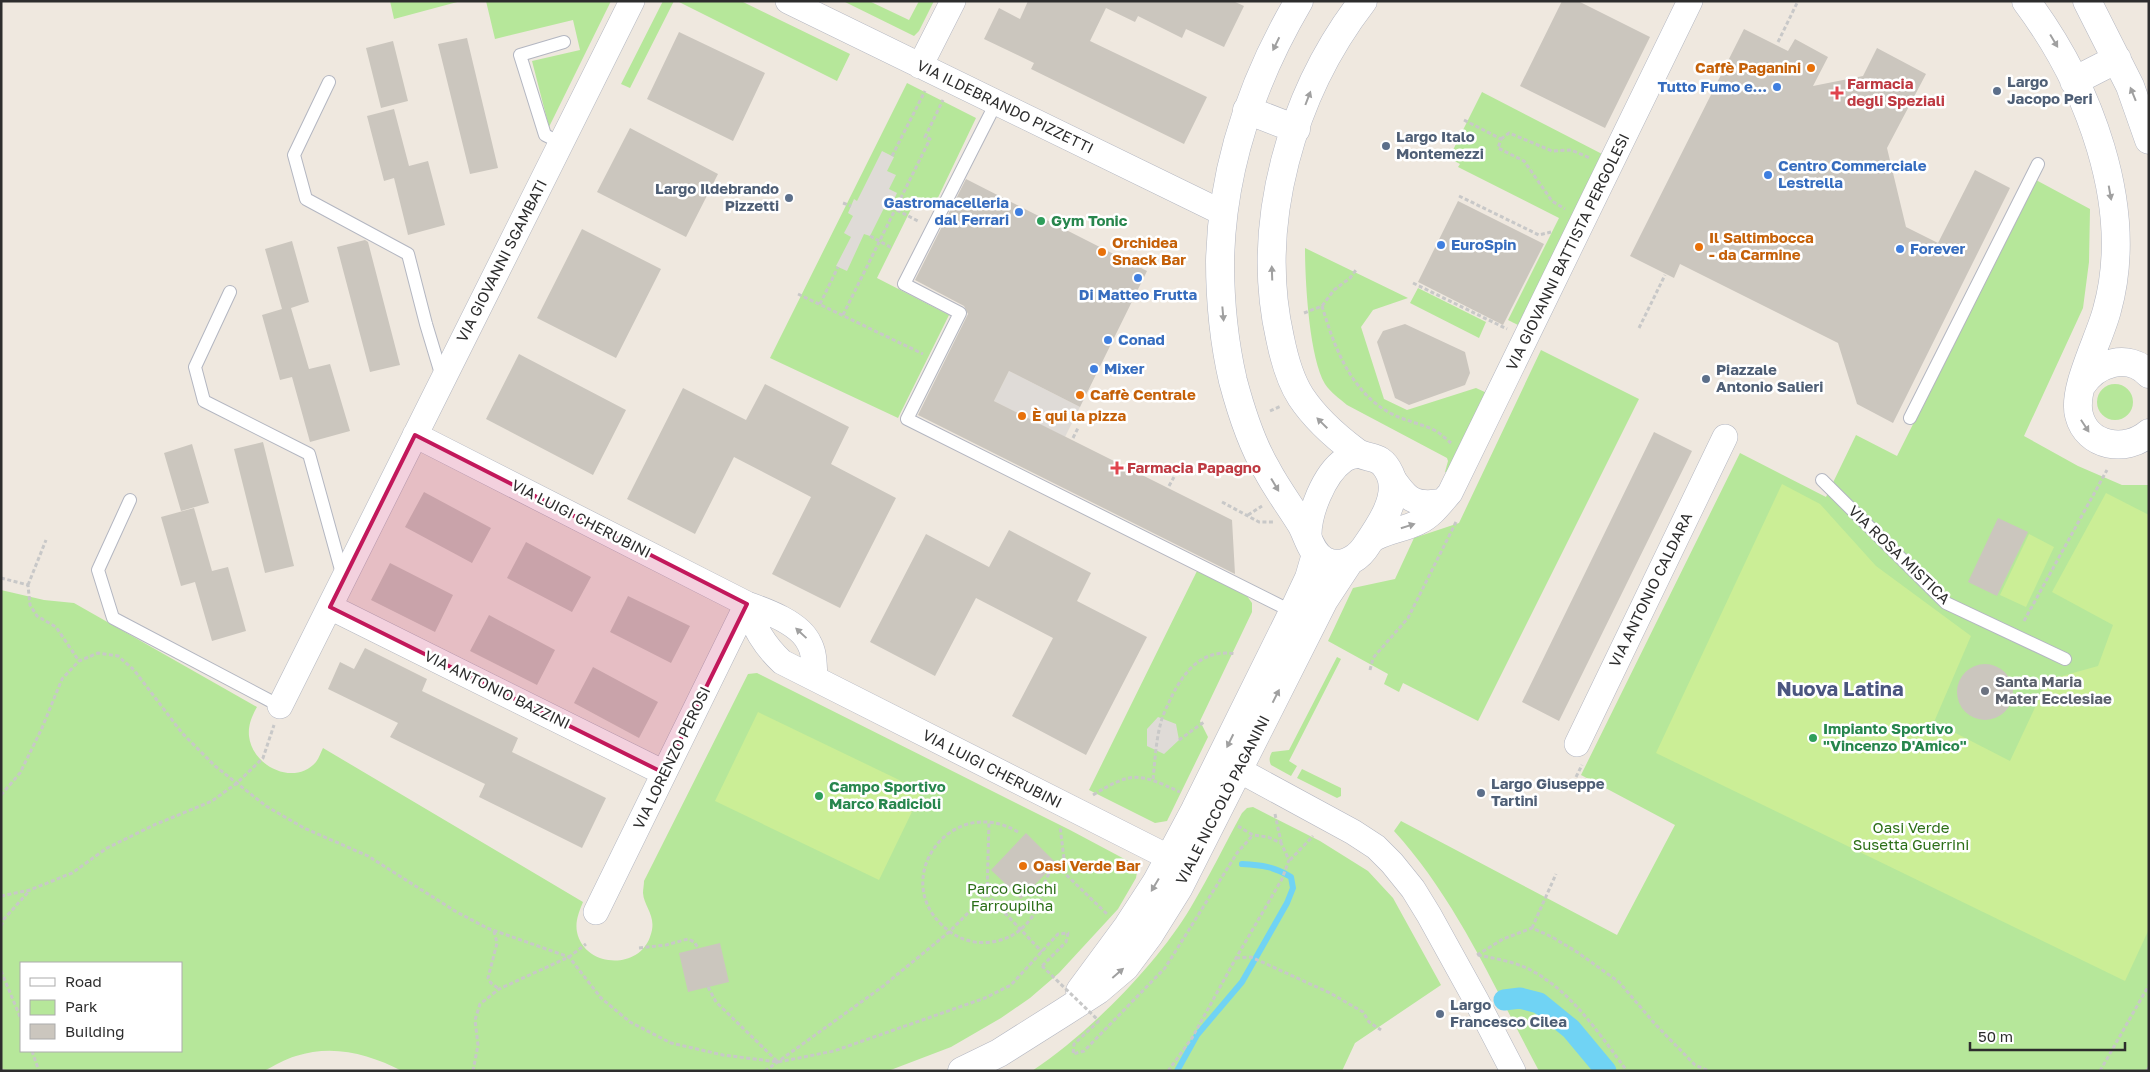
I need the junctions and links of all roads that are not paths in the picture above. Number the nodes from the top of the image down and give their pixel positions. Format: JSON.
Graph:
{"nodes":[{"id":1,"x":632,"y":1,"type":"edge"},
{"id":2,"x":788,"y":1,"type":"edge"},
{"id":3,"x":953,"y":1,"type":"edge"},
{"id":4,"x":1299,"y":1,"type":"edge"},
{"id":5,"x":1364,"y":1,"type":"edge"},
{"id":6,"x":1690,"y":1,"type":"edge"},
{"id":7,"x":2026,"y":1,"type":"edge"},
{"id":8,"x":2087,"y":1,"type":"edge"},
{"id":9,"x":564,"y":42,"type":"dead end"},
{"id":10,"x":2117,"y":59,"type":"junction"},
{"id":11,"x":923,"y":78,"type":"junction"},
{"id":12,"x":2074,"y":81,"type":"junction"},
{"id":13,"x":330,"y":82,"type":"dead end"},
{"id":14,"x":996,"y":103,"type":"junction"},
{"id":15,"x":1247,"y":110,"type":"junction"},
{"id":16,"x":1296,"y":129,"type":"junction"},
{"id":17,"x":2149,"y":140,"type":"edge"},
{"id":18,"x":561,"y":144,"type":"junction"},
{"id":19,"x":2038,"y":164,"type":"dead end"},
{"id":20,"x":1223,"y":213,"type":"junction"},
{"id":21,"x":230,"y":292,"type":"dead end"},
{"id":22,"x":2149,"y":374,"type":"edge"},
{"id":23,"x":443,"y":379,"type":"junction"},
{"id":24,"x":2081,"y":386,"type":"junction"},
{"id":25,"x":1910,"y":418,"type":"dead end"},
{"id":26,"x":2149,"y":434,"type":"edge"},
{"id":27,"x":415,"y":435,"type":"junction"},
{"id":28,"x":1725,"y":437,"type":"dead end"},
{"id":29,"x":2121,"y":446,"type":"junction"},
{"id":30,"x":1359,"y":455,"type":"junction"},
{"id":31,"x":2149,"y":459,"type":"edge"},
{"id":32,"x":1390,"y":474,"type":"junction"},
{"id":33,"x":1822,"y":480,"type":"dead end"},
{"id":34,"x":130,"y":500,"type":"dead end"},
{"id":35,"x":1450,"y":511,"type":"junction"},
{"id":36,"x":1368,"y":542,"type":"junction"},
{"id":37,"x":1312,"y":546,"type":"junction"},
{"id":38,"x":1349,"y":562,"type":"junction"},
{"id":39,"x":344,"y":579,"type":"junction"},
{"id":40,"x":747,"y":604,"type":"junction"},
{"id":41,"x":330,"y":608,"type":"junction"},
{"id":42,"x":1293,"y":612,"type":"junction"},
{"id":43,"x":2065,"y":659,"type":"dead end"},
{"id":44,"x":816,"y":678,"type":"junction"},
{"id":45,"x":280,"y":706,"type":"joint"},
{"id":46,"x":1577,"y":744,"type":"dead end"},
{"id":47,"x":1238,"y":770,"type":"junction"},
{"id":48,"x":664,"y":773,"type":"junction"},
{"id":49,"x":1170,"y":858,"type":"junction"},
{"id":50,"x":596,"y":912,"type":"dead end"},
{"id":51,"x":1064,"y":1012,"type":"junction"},
{"id":52,"x":962,"y":1071,"type":"edge"},
{"id":53,"x":1513,"y":1071,"type":"edge"}],
"edges":[{"from":1,"to":18,"type":"street","name":"VIA GIOVANNI SGAMBATI"},
{"from":2,"to":11,"type":"street","name":"VIA ILDEBRANDO PIZZETTI"},
{"from":3,"to":11,"type":"street"},
{"from":4,"to":15,"type":"street","one_way":true},
{"from":16,"to":5,"type":"street","one_way":true},
{"from":6,"to":35,"type":"street","name":"VIA GIOVANNI BATTISTA PERGOLESI"},
{"from":7,"to":12,"type":"street","one_way":true},
{"from":8,"to":10,"type":"street"},
{"from":9,"to":18,"type":"lane"},
{"from":10,"to":12,"type":"street"},
{"from":17,"to":10,"type":"street","one_way":true},
{"from":11,"to":14,"type":"street","name":"VIA ILDEBRANDO PIZZETTI"},
{"from":12,"to":24,"type":"street","one_way":true},
{"from":13,"to":23,"type":"lane","name":"VIA GIOVANNI SGAMBATI"},
{"from":14,"to":20,"type":"street","name":"VIA ILDEBRANDO PIZZETTI"},
{"from":14,"to":42,"type":"lane"},
{"from":15,"to":16,"type":"street"},
{"from":15,"to":20,"type":"street"},
{"from":30,"to":16,"type":"street","one_way":true},
{"from":18,"to":23,"type":"street","name":"VIA GIOVANNI SGAMBATI"},
{"from":19,"to":25,"type":"lane"},
{"from":20,"to":37,"type":"street","one_way":true},
{"from":21,"to":39,"type":"lane"},
{"from":22,"to":24,"type":"street"},
{"from":23,"to":27,"type":"street","name":"VIA GIOVANNI SGAMBATI"},
{"from":24,"to":29,"type":"street","one_way":true},
{"from":26,"to":29,"type":"street"},
{"from":27,"to":39,"type":"street","name":"VIA GIOVANNI SGAMBATI"},
{"from":27,"to":40,"type":"street","name":"VIA LUIGI CHERUBINI"},
{"from":28,"to":46,"type":"street","name":"VIA ANTONIO CALDARA"},
{"from":29,"to":31,"type":"street"},
{"from":30,"to":32,"type":"street"},
{"from":30,"to":37,"type":"street","name":"VIALE NICCOLÒ PAGANINI"},
{"from":32,"to":35,"type":"street"},
{"from":32,"to":36,"type":"street","name":"VIALE NICCOLÒ PAGANINI"},
{"from":33,"to":43,"type":"lane","name":"VIA ROSA MISTICA"},
{"from":34,"to":45,"type":"lane"},
{"from":36,"to":35,"type":"street","name":"VIA GIOVANNI BATTISTA PERGOLESI","one_way":true},
{"from":36,"to":38,"type":"street","name":"VIALE NICCOLÒ PAGANINI"},
{"from":37,"to":38,"type":"street"},
{"from":37,"to":42,"type":"street","name":"VIALE NICCOLÒ PAGANINI"},
{"from":47,"to":38,"type":"street","name":"VIALE NICCOLÒ PAGANINI","one_way":true},
{"from":39,"to":41,"type":"street","name":"VIA GIOVANNI SGAMBATI"},
{"from":40,"to":44,"type":"street","name":"VIA LUIGI CHERUBINI"},
{"from":44,"to":40,"type":"street","name":"VIA LUIGI CHERUBINI","one_way":true},
{"from":40,"to":48,"type":"street","name":"VIA LORENZO PEROSI"},
{"from":41,"to":45,"type":"street","name":"VIA GIOVANNI SGAMBATI"},
{"from":41,"to":48,"type":"street","name":"VIA ANTONIO BAZZINI"},
{"from":42,"to":49,"type":"street","name":"VIALE NICCOLÒ PAGANINI","one_way":true},
{"from":44,"to":49,"type":"street","name":"VIA LUIGI CHERUBINI"},
{"from":51,"to":47,"type":"street","name":"VIALE NICCOLÒ PAGANINI","one_way":true},
{"from":47,"to":53,"type":"street"},
{"from":48,"to":50,"type":"street","name":"VIA LORENZO PEROSI"},
{"from":49,"to":51,"type":"street","name":"VIALE NICCOLÒ PAGANINI","one_way":true},
{"from":51,"to":52,"type":"street","name":"VIALE NICCOLÒ PAGANINI"}]}
